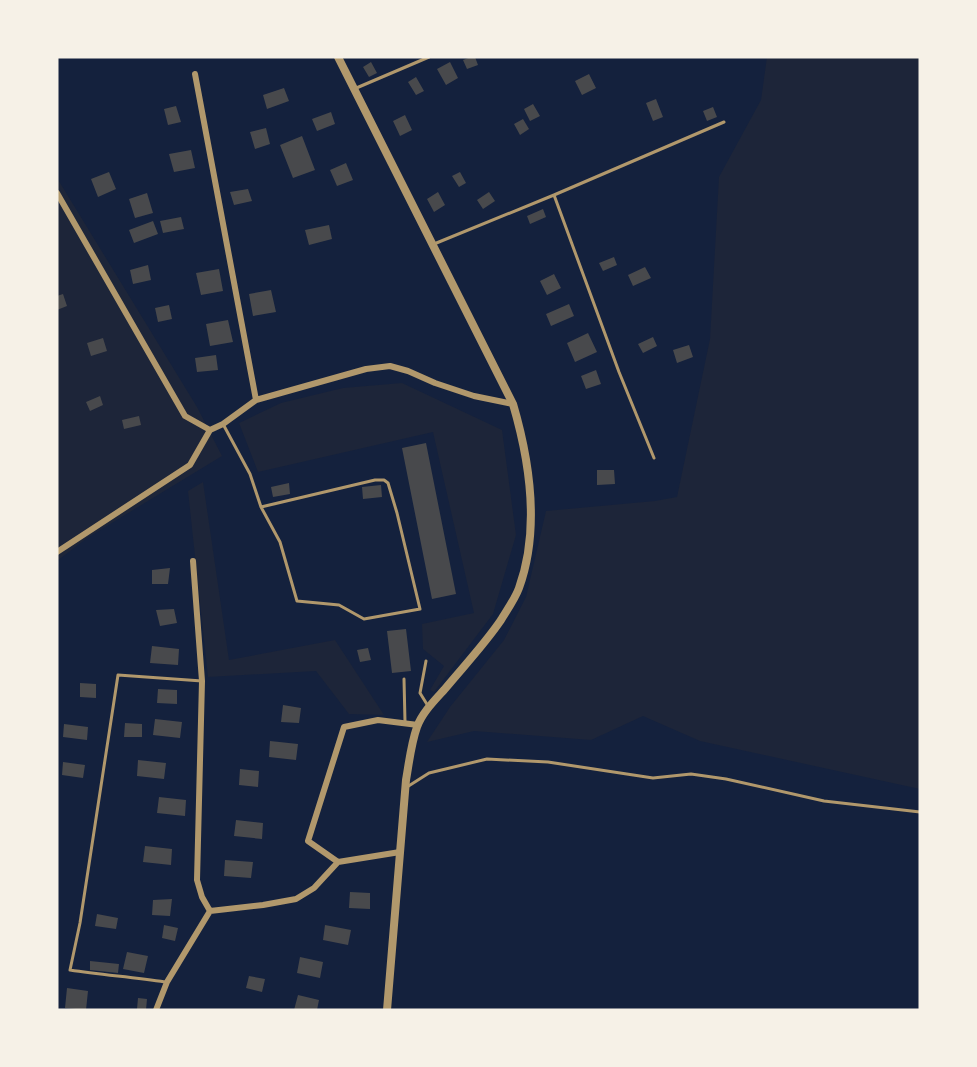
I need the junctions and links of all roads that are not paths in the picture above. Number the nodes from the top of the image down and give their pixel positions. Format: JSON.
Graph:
{"nodes":[{"id":1,"x":338,"y":57,"type":"edge"},
{"id":2,"x":429,"y":57,"type":"edge"},
{"id":3,"x":195,"y":74,"type":"dead end"},
{"id":4,"x":354,"y":89,"type":"junction"},
{"id":5,"x":724,"y":122,"type":"dead end"},
{"id":6,"x":57,"y":193,"type":"edge"},
{"id":7,"x":554,"y":195,"type":"junction"},
{"id":8,"x":434,"y":244,"type":"junction"},
{"id":9,"x":256,"y":400,"type":"junction"},
{"id":10,"x":513,"y":404,"type":"junction"},
{"id":11,"x":223,"y":424,"type":"junction"},
{"id":12,"x":210,"y":430,"type":"junction"},
{"id":13,"x":654,"y":458,"type":"dead end"},
{"id":14,"x":261,"y":507,"type":"junction"},
{"id":15,"x":57,"y":552,"type":"edge"},
{"id":16,"x":194,"y":561,"type":"dead end"},
{"id":17,"x":426,"y":661,"type":"dead end"},
{"id":18,"x":404,"y":679,"type":"dead end"},
{"id":19,"x":202,"y":681,"type":"junction"},
{"id":20,"x":429,"y":707,"type":"junction"},
{"id":21,"x":406,"y":723,"type":"junction"},
{"id":22,"x":418,"y":725,"type":"junction"},
{"id":23,"x":406,"y":788,"type":"junction"},
{"id":24,"x":920,"y":812,"type":"edge"},
{"id":25,"x":400,"y":852,"type":"junction"},
{"id":26,"x":338,"y":862,"type":"junction"},
{"id":27,"x":210,"y":911,"type":"junction"},
{"id":28,"x":167,"y":982,"type":"junction"},
{"id":29,"x":156,"y":1010,"type":"edge"},
{"id":30,"x":387,"y":1010,"type":"edge"}],
"edges":[{"from":1,"to":4,"type":"street"},
{"from":2,"to":4,"type":"lane"},
{"from":3,"to":9,"type":"street"},
{"from":4,"to":8,"type":"street"},
{"from":5,"to":7,"type":"lane"},
{"from":6,"to":12,"type":"street"},
{"from":7,"to":8,"type":"lane"},
{"from":7,"to":13,"type":"lane"},
{"from":8,"to":10,"type":"street"},
{"from":9,"to":10,"type":"street"},
{"from":9,"to":11,"type":"street"},
{"from":10,"to":20,"type":"street"},
{"from":11,"to":12,"type":"street"},
{"from":11,"to":14,"type":"lane"},
{"from":12,"to":15,"type":"street"},
{"from":14,"to":14,"type":"lane"},
{"from":16,"to":19,"type":"street"},
{"from":17,"to":20,"type":"lane"},
{"from":18,"to":21,"type":"lane"},
{"from":19,"to":27,"type":"street"},
{"from":19,"to":28,"type":"lane"},
{"from":20,"to":22,"type":"street"},
{"from":21,"to":22,"type":"street"},
{"from":21,"to":26,"type":"street"},
{"from":22,"to":23,"type":"street"},
{"from":23,"to":24,"type":"lane"},
{"from":23,"to":25,"type":"street"},
{"from":25,"to":26,"type":"street"},
{"from":25,"to":30,"type":"street"},
{"from":26,"to":27,"type":"street"},
{"from":27,"to":28,"type":"street"},
{"from":28,"to":29,"type":"street"}]}
